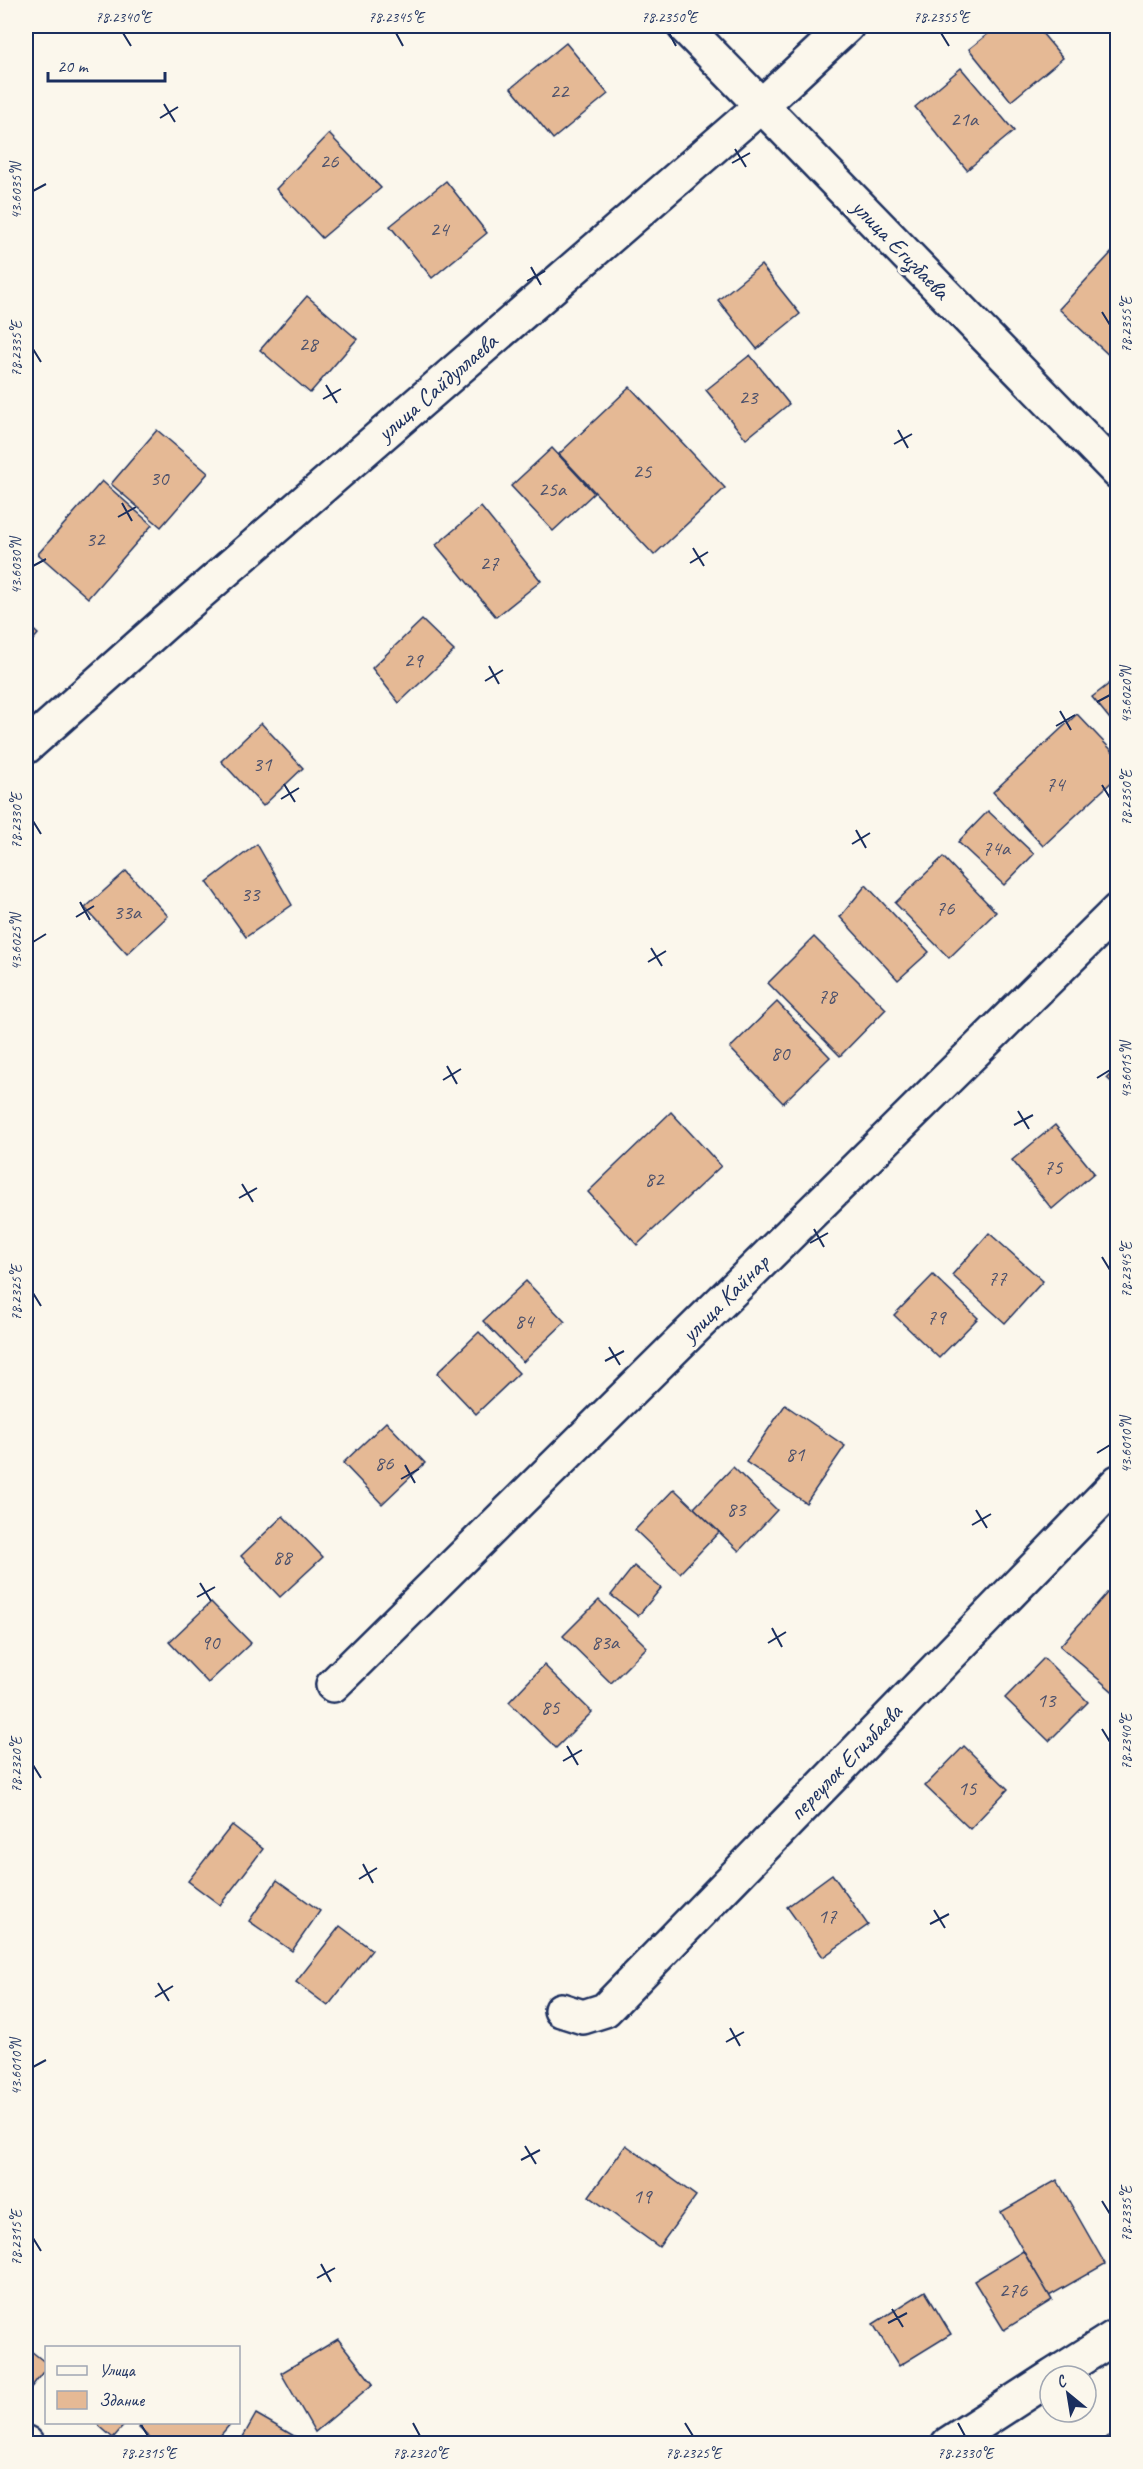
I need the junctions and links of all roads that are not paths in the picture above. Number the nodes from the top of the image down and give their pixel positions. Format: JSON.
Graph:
{"nodes":[{"id":1,"x":684,"y":26,"type":"edge"},
{"id":2,"x":847,"y":26,"type":"edge"},
{"id":3,"x":762,"y":105,"type":"junction"},
{"id":4,"x":1118,"y":472,"type":"edge"},
{"id":5,"x":26,"y":747,"type":"edge"},
{"id":6,"x":1118,"y":910,"type":"edge"},
{"id":7,"x":1118,"y":1482,"type":"edge"},
{"id":8,"x":333,"y":1685,"type":"dead end"},
{"id":9,"x":561,"y":2010,"type":"dead end"},
{"id":10,"x":1118,"y":2335,"type":"edge"},
{"id":11,"x":1072,"y":2364,"type":"edge"},
{"id":12,"x":1038,"y":2386,"type":"edge"},
{"id":13,"x":948,"y":2444,"type":"edge"}],
"edges":[{"from":1,"to":3,"type":"street","name":"улица Егизбаева"},
{"from":2,"to":3,"type":"street","name":"улица Сайдуллаева"},
{"from":3,"to":4,"type":"street","name":"улица Егизбаева"},
{"from":3,"to":5,"type":"street","name":"улица Сайдуллаева"},
{"from":6,"to":8,"type":"street","name":"улица Кайнар"},
{"from":7,"to":9,"type":"street","name":"переулок Егизбаева"},
{"from":10,"to":11,"type":"street"},
{"from":12,"to":13,"type":"street"}]}
